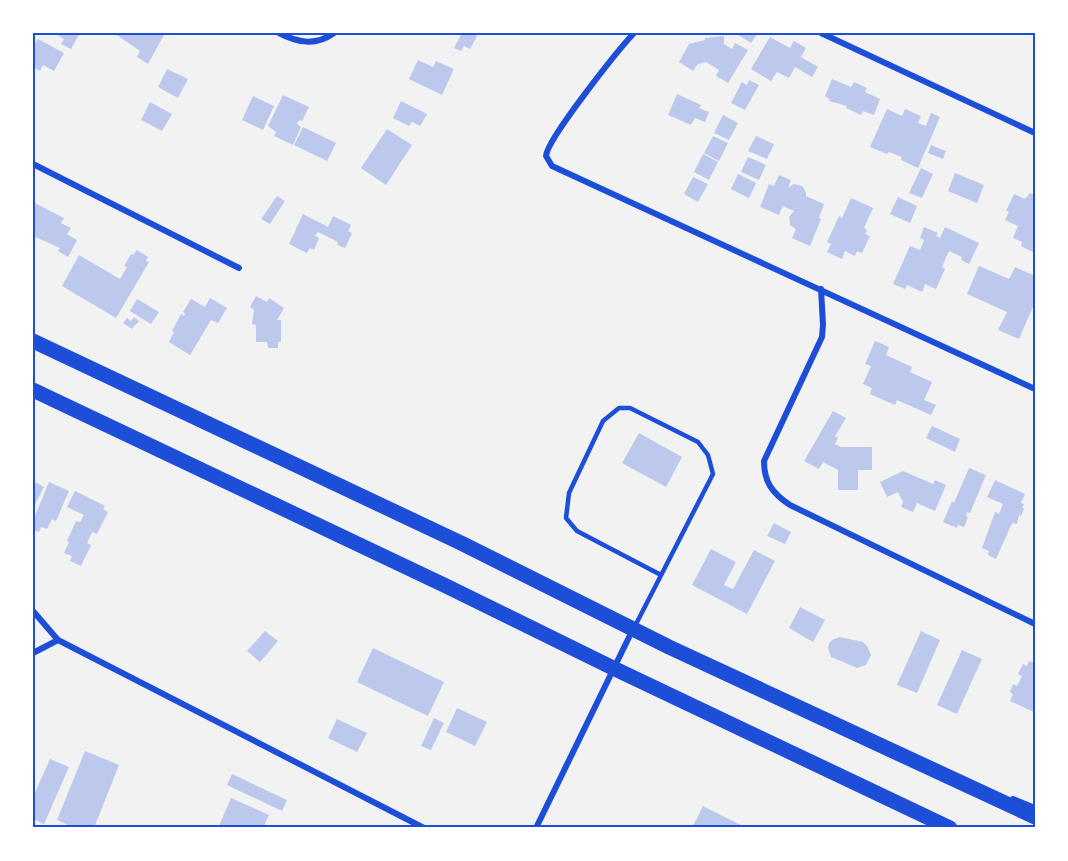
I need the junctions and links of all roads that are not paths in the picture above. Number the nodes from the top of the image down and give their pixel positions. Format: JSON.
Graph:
{"nodes":[{"id":1,"x":279,"y":33,"type":"edge"},
{"id":2,"x":334,"y":33,"type":"edge"},
{"id":3,"x":634,"y":33,"type":"edge"},
{"id":4,"x":821,"y":33,"type":"edge"},
{"id":5,"x":1035,"y":133,"type":"edge"},
{"id":6,"x":33,"y":164,"type":"edge"},
{"id":7,"x":239,"y":268,"type":"dead end"},
{"id":8,"x":821,"y":289,"type":"junction"},
{"id":9,"x":33,"y":341,"type":"edge"},
{"id":10,"x":1035,"y":389,"type":"edge"},
{"id":11,"x":33,"y":390,"type":"edge"},
{"id":12,"x":661,"y":575,"type":"junction"},
{"id":13,"x":33,"y":611,"type":"edge"},
{"id":14,"x":1035,"y":624,"type":"edge"},
{"id":15,"x":633,"y":629,"type":"junction"},
{"id":16,"x":58,"y":640,"type":"junction"},
{"id":17,"x":33,"y":653,"type":"edge"},
{"id":18,"x":613,"y":668,"type":"junction"},
{"id":19,"x":955,"y":779,"type":"junction"},
{"id":20,"x":1035,"y":808,"type":"edge"},
{"id":21,"x":1035,"y":817,"type":"edge"},
{"id":22,"x":424,"y":828,"type":"edge"},
{"id":23,"x":536,"y":828,"type":"edge"},
{"id":24,"x":950,"y":828,"type":"edge"}],
"edges":[{"from":1,"to":2,"type":"street"},
{"from":3,"to":8,"type":"street"},
{"from":4,"to":5,"type":"street"},
{"from":6,"to":7,"type":"street"},
{"from":8,"to":10,"type":"street"},
{"from":8,"to":14,"type":"street"},
{"from":9,"to":15,"type":"main road"},
{"from":11,"to":18,"type":"main road"},
{"from":12,"to":12,"type":"lane"},
{"from":12,"to":15,"type":"lane"},
{"from":13,"to":16,"type":"street"},
{"from":15,"to":18,"type":"street"},
{"from":15,"to":19,"type":"main road"},
{"from":16,"to":17,"type":"street"},
{"from":16,"to":22,"type":"street"},
{"from":18,"to":23,"type":"street"},
{"from":18,"to":24,"type":"main road"},
{"from":19,"to":20,"type":"street"},
{"from":19,"to":21,"type":"main road"}]}
